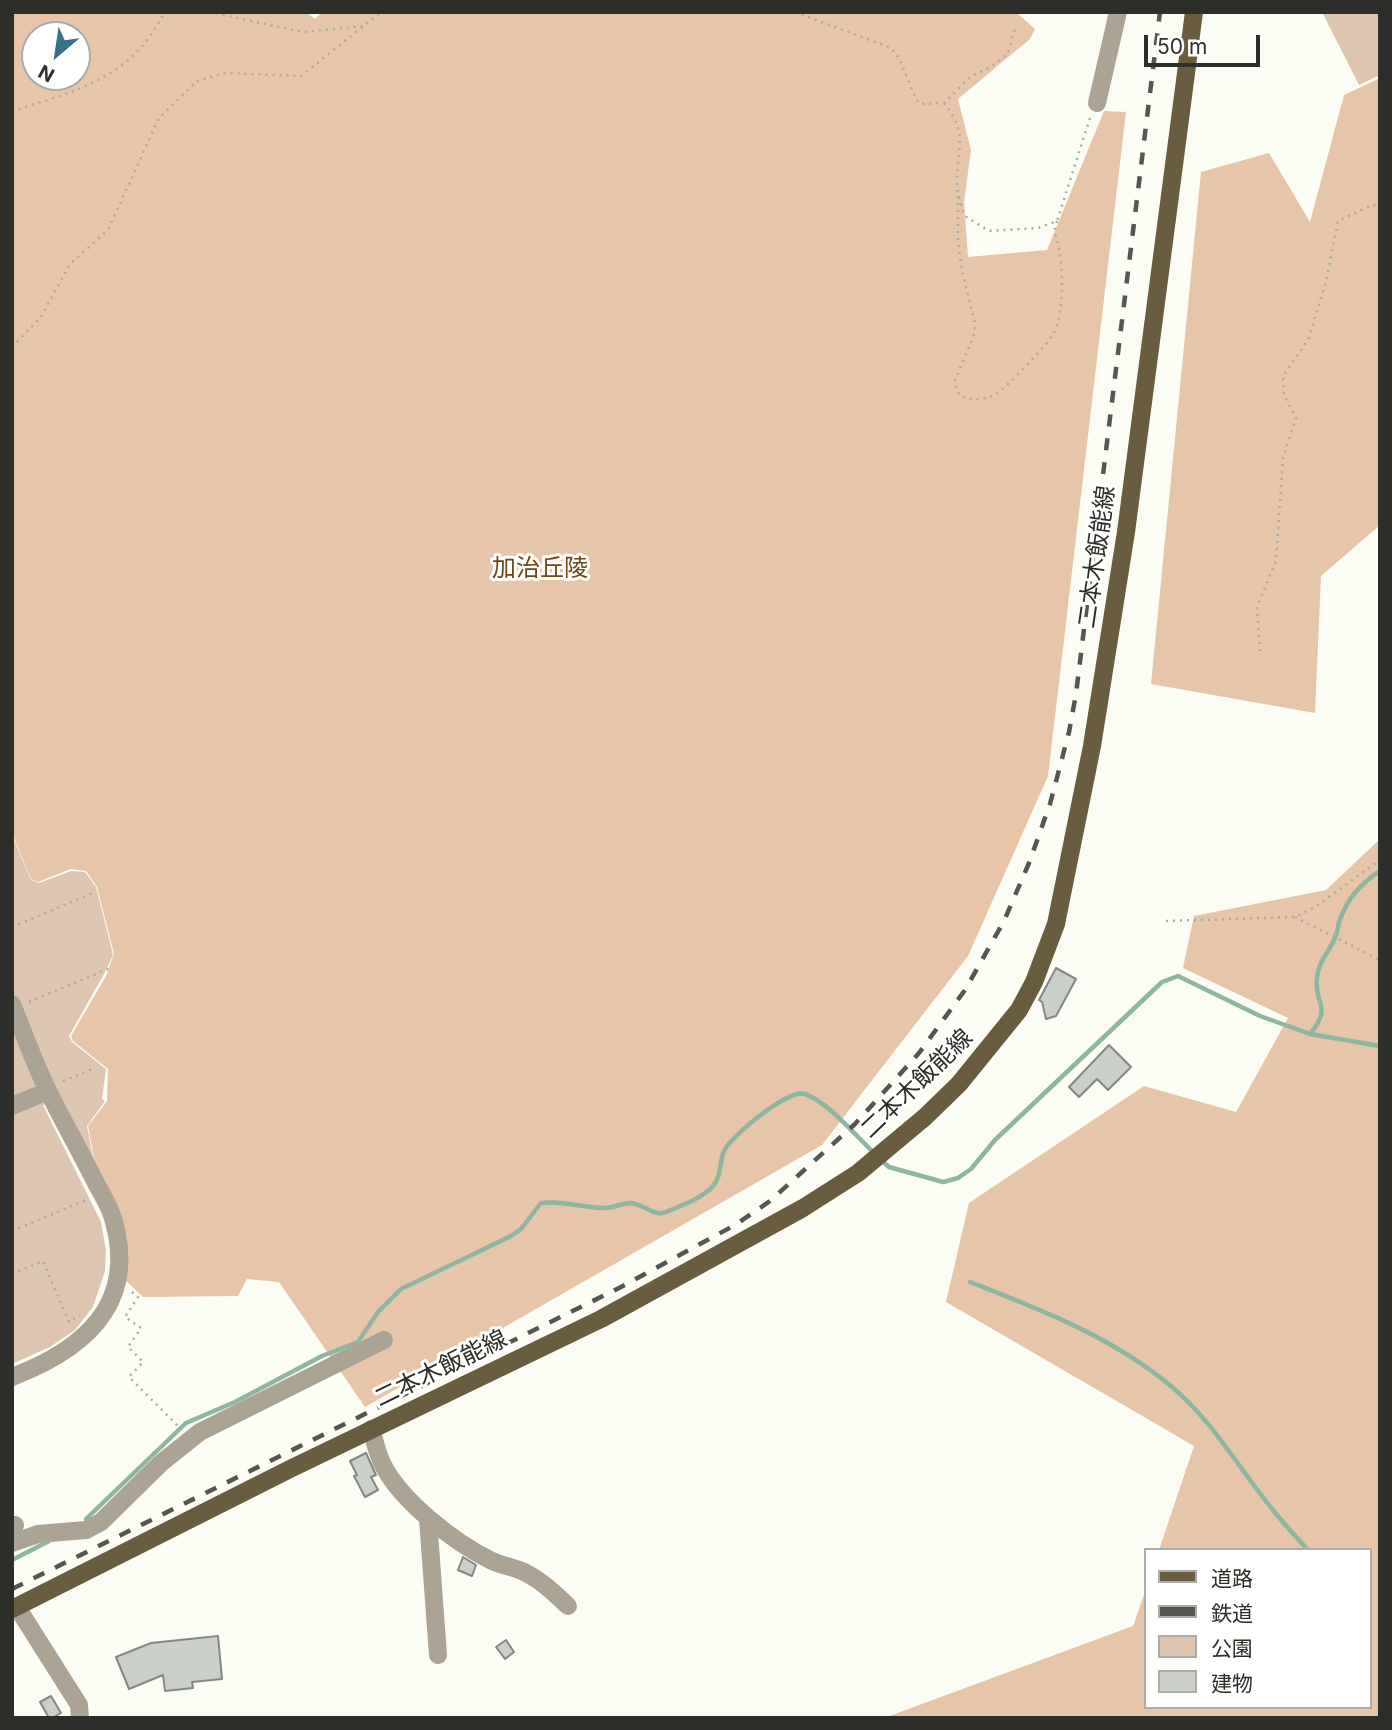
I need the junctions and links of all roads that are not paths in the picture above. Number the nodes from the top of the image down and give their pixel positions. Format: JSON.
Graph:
{"nodes":[{"id":1,"x":1118,"y":12,"type":"edge"},
{"id":2,"x":1194,"y":12,"type":"edge"},
{"id":3,"x":1097,"y":103,"type":"road end"},
{"id":4,"x":13,"y":1007,"type":"edge"},
{"id":5,"x":47,"y":1089,"type":"junction"},
{"id":6,"x":12,"y":1106,"type":"edge"},
{"id":7,"x":384,"y":1340,"type":"dead end"},
{"id":8,"x":12,"y":1377,"type":"edge"},
{"id":9,"x":371,"y":1429,"type":"junction"},
{"id":10,"x":428,"y":1518,"type":"junction"},
{"id":11,"x":13,"y":1531,"type":"edge"},
{"id":12,"x":568,"y":1606,"type":"dead end"},
{"id":13,"x":15,"y":1608,"type":"edge"},
{"id":14,"x":438,"y":1655,"type":"dead end"},
{"id":15,"x":77,"y":1716,"type":"edge"}],
"edges":[{"from":1,"to":3,"type":"street"},
{"from":2,"to":9,"type":"main road","name":"二本木飯能線"},
{"from":4,"to":5,"type":"street"},
{"from":5,"to":6,"type":"street"},
{"from":5,"to":8,"type":"street"},
{"from":7,"to":11,"type":"street"},
{"from":9,"to":10,"type":"street"},
{"from":9,"to":13,"type":"main road","name":"二本木飯能線"},
{"from":10,"to":12,"type":"street"},
{"from":10,"to":14,"type":"street"},
{"from":13,"to":15,"type":"street"}]}
